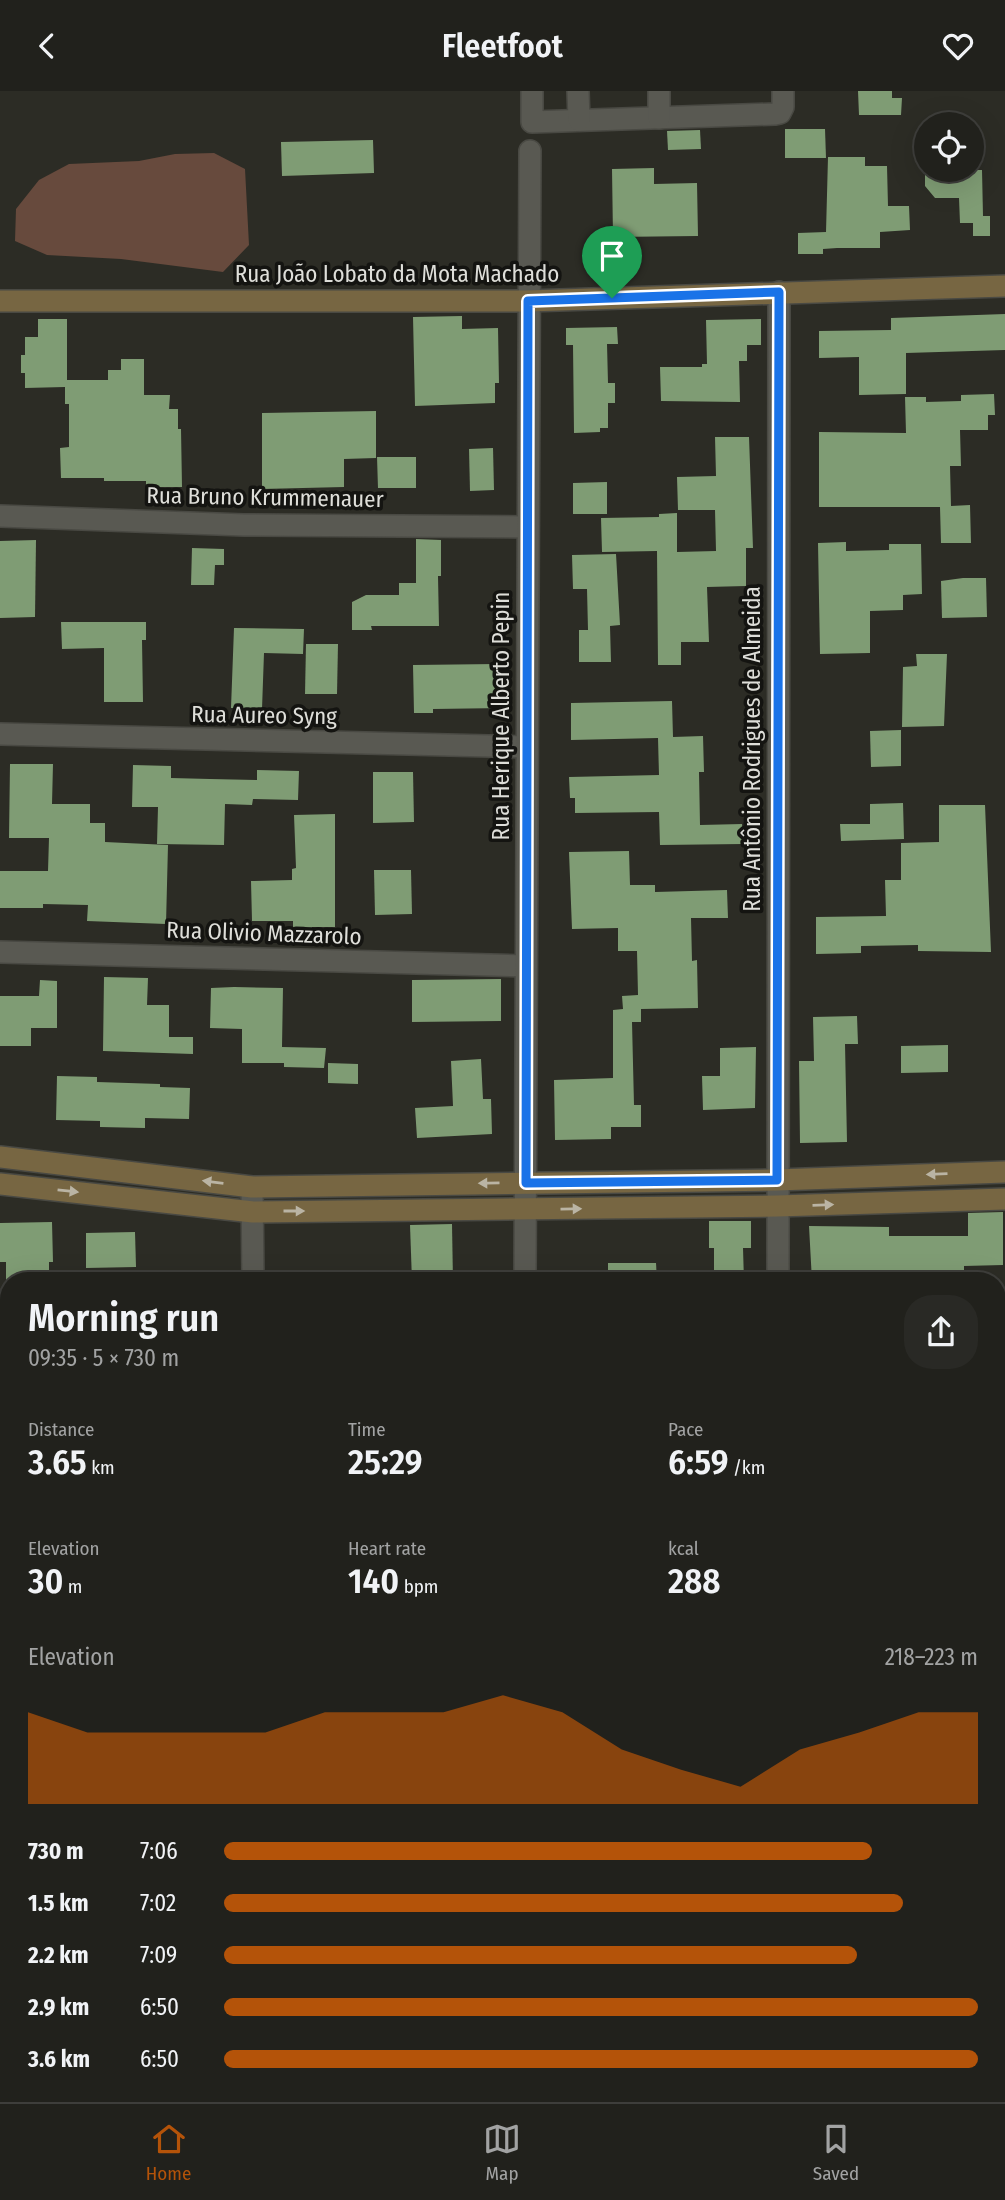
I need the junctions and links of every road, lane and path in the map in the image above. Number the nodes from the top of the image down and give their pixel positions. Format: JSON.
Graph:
{"nodes":[{"id":1,"x":532,"y":91,"type":"edge"},
{"id":2,"x":579,"y":91,"type":"edge"},
{"id":3,"x":659,"y":91,"type":"edge"},
{"id":4,"x":783,"y":91,"type":"edge"},
{"id":5,"x":659,"y":118,"type":"junction"},
{"id":6,"x":579,"y":120,"type":"junction"},
{"id":7,"x":530,"y":151,"type":"dead end"},
{"id":8,"x":1005,"y":286,"type":"edge"},
{"id":9,"x":779,"y":292,"type":"junction"},
{"id":10,"x":0,"y":301,"type":"edge"},
{"id":11,"x":528,"y":301,"type":"junction"},
{"id":12,"x":0,"y":516,"type":"edge"},
{"id":13,"x":528,"y":527,"type":"junction"},
{"id":14,"x":0,"y":734,"type":"edge"},
{"id":15,"x":527,"y":747,"type":"junction"},
{"id":16,"x":0,"y":952,"type":"edge"},
{"id":17,"x":526,"y":966,"type":"junction"},
{"id":18,"x":0,"y":1157,"type":"edge"},
{"id":19,"x":1005,"y":1172,"type":"edge"},
{"id":20,"x":777,"y":1180,"type":"junction"},
{"id":21,"x":526,"y":1183,"type":"junction"},
{"id":22,"x":0,"y":1184,"type":"edge"},
{"id":23,"x":252,"y":1187,"type":"junction"},
{"id":24,"x":1005,"y":1199,"type":"edge"},
{"id":25,"x":778,"y":1206,"type":"junction"},
{"id":26,"x":526,"y":1210,"type":"junction"},
{"id":27,"x":253,"y":1212,"type":"junction"},
{"id":28,"x":253,"y":1272,"type":"edge"},
{"id":29,"x":525,"y":1272,"type":"edge"},
{"id":30,"x":778,"y":1272,"type":"edge"}],
"edges":[{"from":1,"to":6,"type":"street"},
{"from":2,"to":6,"type":"street"},
{"from":3,"to":5,"type":"street"},
{"from":4,"to":5,"type":"street"},
{"from":5,"to":6,"type":"street"},
{"from":7,"to":11,"type":"street","name":"Rua Herique Alberto Pepin"},
{"from":8,"to":9,"type":"street","name":"Rua João Lobato da Mota Machado"},
{"from":9,"to":11,"type":"street","name":"Rua João Lobato da Mota Machado"},
{"from":9,"to":20,"type":"street","name":"Rua Antônio Rodrigues de Almeida"},
{"from":10,"to":11,"type":"street","name":"Rua João Lobato da Mota Machado"},
{"from":11,"to":13,"type":"street","name":"Rua Herique Alberto Pepin"},
{"from":12,"to":13,"type":"street","name":"Rua Bruno Krummenauer"},
{"from":13,"to":15,"type":"street","name":"Rua Herique Alberto Pepin"},
{"from":14,"to":15,"type":"street","name":"Rua Aureo Syng"},
{"from":15,"to":17,"type":"street","name":"Rua Herique Alberto Pepin"},
{"from":16,"to":17,"type":"street","name":"Rua Olivio Mazzarolo"},
{"from":17,"to":21,"type":"street","name":"Rua Herique Alberto Pepin"},
{"from":23,"to":18,"type":"street","one_way":true},
{"from":19,"to":20,"type":"street","one_way":true},
{"from":20,"to":21,"type":"street"},
{"from":20,"to":25,"type":"street","name":"Rua Antônio Rodrigues de Almeida"},
{"from":21,"to":23,"type":"street","one_way":true},
{"from":21,"to":26,"type":"street","name":"Rua Herique Alberto Pepin"},
{"from":22,"to":27,"type":"street","one_way":true},
{"from":23,"to":27,"type":"street"},
{"from":25,"to":24,"type":"street","one_way":true},
{"from":26,"to":25,"type":"street","one_way":true},
{"from":25,"to":30,"type":"street","name":"Rua Antônio Rodrigues de Almeida"},
{"from":27,"to":26,"type":"street","one_way":true},
{"from":26,"to":29,"type":"street","name":"Rua Herique Alberto Pepin"},
{"from":27,"to":28,"type":"street"}]}
